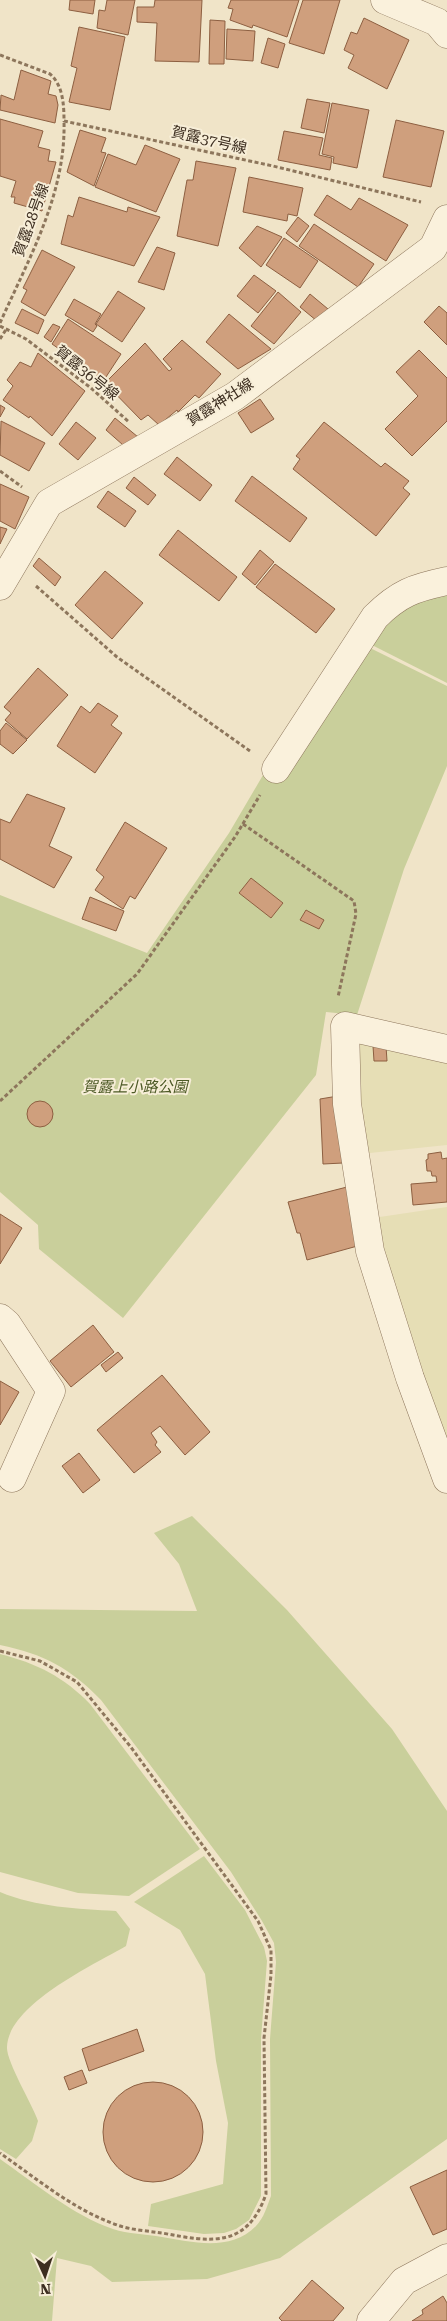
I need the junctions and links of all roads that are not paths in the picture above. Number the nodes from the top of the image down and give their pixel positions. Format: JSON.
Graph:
{"nodes":[{"id":1,"x":385,"y":0,"type":"edge"},
{"id":2,"x":447,"y":34,"type":"edge"},
{"id":3,"x":447,"y":219,"type":"edge"},
{"id":4,"x":440,"y":256,"type":"edge"},
{"id":5,"x":6,"y":575,"type":"edge"},
{"id":6,"x":447,"y":581,"type":"edge"},
{"id":7,"x":276,"y":769,"type":"road end"},
{"id":8,"x":447,"y":1049,"type":"edge"},
{"id":9,"x":0,"y":1318,"type":"edge"},
{"id":10,"x":12,"y":1478,"type":"dead end"},
{"id":11,"x":447,"y":1479,"type":"edge"},
{"id":12,"x":447,"y":2258,"type":"edge"},
{"id":13,"x":370,"y":2321,"type":"edge"}],
"edges":[{"from":1,"to":2,"type":"street"},
{"from":3,"to":4,"type":"street","name":"賀露神社線"},
{"from":4,"to":5,"type":"street","name":"賀露神社線"},
{"from":6,"to":7,"type":"street"},
{"from":8,"to":11,"type":"street"},
{"from":9,"to":10,"type":"street"},
{"from":12,"to":13,"type":"street"}]}
